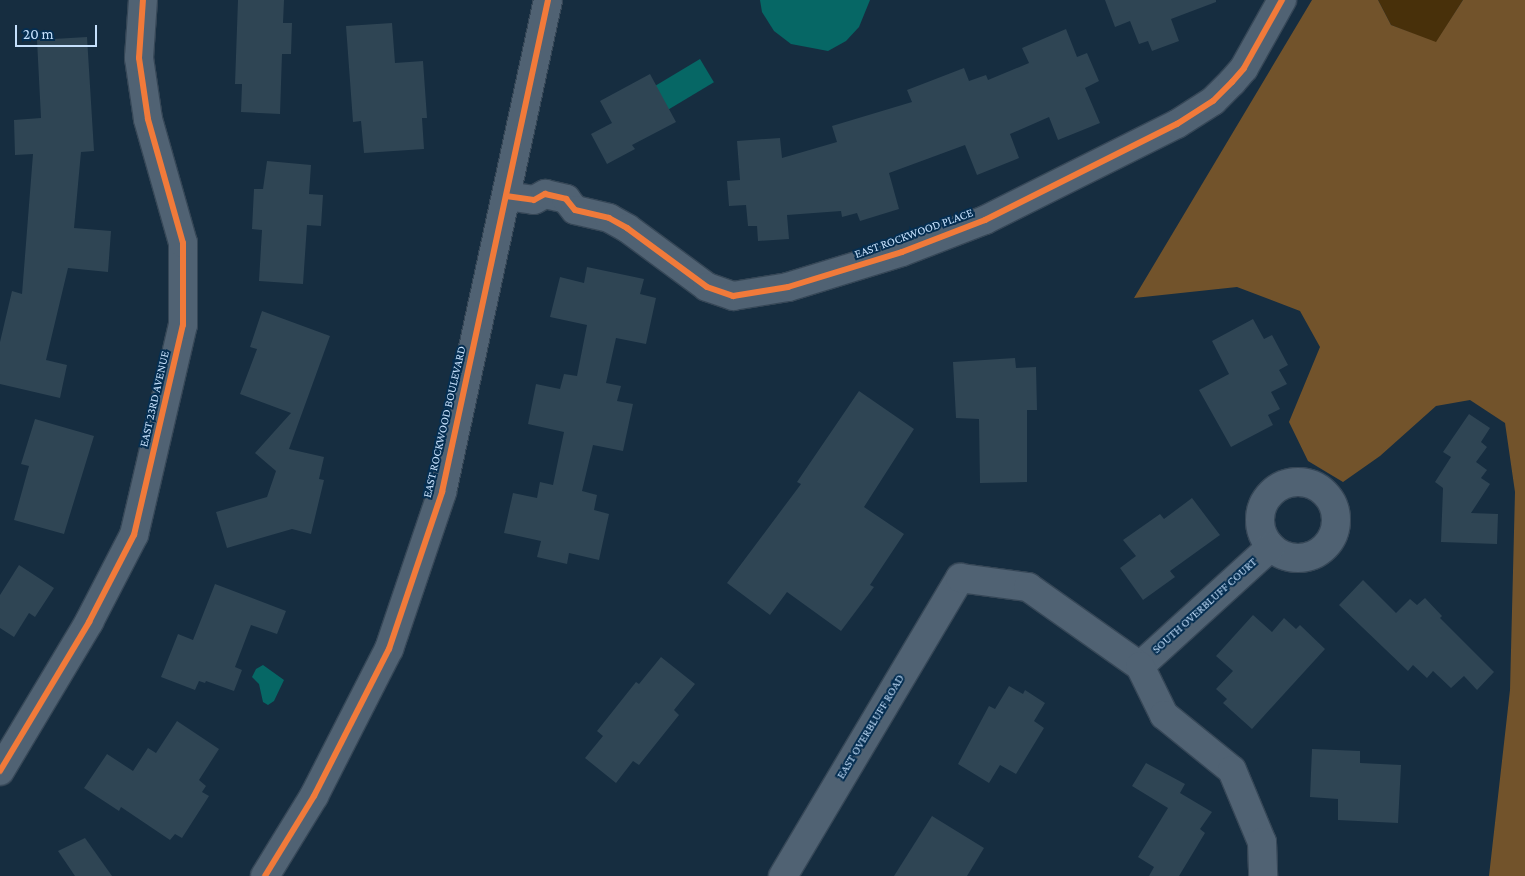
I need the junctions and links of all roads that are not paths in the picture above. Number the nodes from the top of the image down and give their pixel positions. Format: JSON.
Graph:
{"nodes":[{"id":1,"x":143,"y":0,"type":"edge"},
{"id":2,"x":548,"y":0,"type":"edge"},
{"id":3,"x":1282,"y":0,"type":"edge"},
{"id":4,"x":506,"y":196,"type":"junction"},
{"id":5,"x":1271,"y":547,"type":"dead end"},
{"id":6,"x":1140,"y":666,"type":"junction"},
{"id":7,"x":0,"y":771,"type":"edge"},
{"id":8,"x":265,"y":876,"type":"edge"},
{"id":9,"x":783,"y":876,"type":"edge"},
{"id":10,"x":1263,"y":876,"type":"edge"}],
"edges":[{"from":1,"to":7,"type":"street","name":"EAST 23RD AVENUE"},
{"from":2,"to":4,"type":"street","name":"EAST ROCKWOOD BOULEVARD"},
{"from":3,"to":4,"type":"street","name":"EAST ROCKWOOD PLACE"},
{"from":4,"to":8,"type":"street","name":"EAST ROCKWOOD BOULEVARD"},
{"from":5,"to":6,"type":"street","name":"SOUTH OVERBLUFF COURT"},
{"from":6,"to":9,"type":"street","name":"EAST OVERBLUFF ROAD"},
{"from":6,"to":10,"type":"street"}]}
